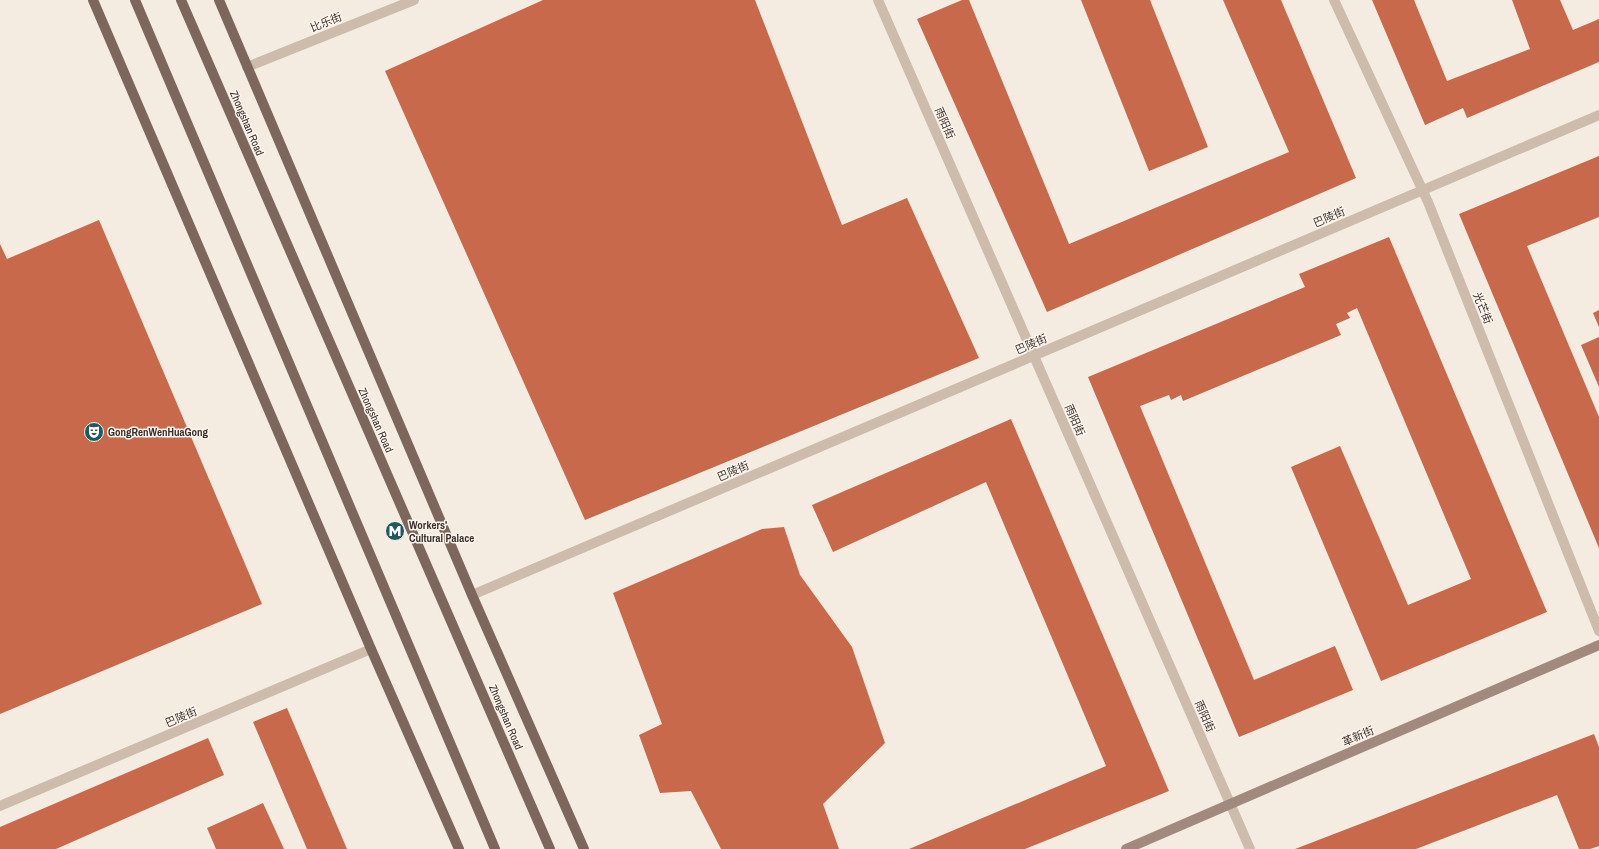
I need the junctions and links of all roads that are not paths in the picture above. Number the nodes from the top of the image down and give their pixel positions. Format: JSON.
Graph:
{"nodes":[{"id":1,"x":93,"y":0,"type":"edge"},
{"id":2,"x":135,"y":0,"type":"edge"},
{"id":3,"x":182,"y":0,"type":"edge"},
{"id":4,"x":219,"y":0,"type":"edge"},
{"id":5,"x":414,"y":0,"type":"edge"},
{"id":6,"x":878,"y":0,"type":"edge"},
{"id":7,"x":1334,"y":0,"type":"edge"},
{"id":8,"x":247,"y":67,"type":"junction"},
{"id":9,"x":1599,"y":115,"type":"edge"},
{"id":10,"x":1422,"y":191,"type":"junction"},
{"id":11,"x":1034,"y":356,"type":"junction"},
{"id":12,"x":472,"y":595,"type":"junction"},
{"id":13,"x":1599,"y":630,"type":"edge"},
{"id":14,"x":1599,"y":645,"type":"edge"},
{"id":15,"x":371,"y":649,"type":"junction"},
{"id":16,"x":1230,"y":804,"type":"junction"},
{"id":17,"x":0,"y":806,"type":"edge"},
{"id":18,"x":459,"y":849,"type":"edge"},
{"id":19,"x":495,"y":849,"type":"edge"},
{"id":20,"x":550,"y":849,"type":"edge"},
{"id":21,"x":584,"y":849,"type":"edge"},
{"id":22,"x":1126,"y":849,"type":"edge"},
{"id":23,"x":1250,"y":849,"type":"edge"}],
"edges":[{"from":1,"to":15,"type":"main road"},
{"from":2,"to":19,"type":"main road"},
{"from":3,"to":20,"type":"main road","name":"Zhongshan Road"},
{"from":4,"to":8,"type":"main road"},
{"from":5,"to":8,"type":"street","name":"比乐街"},
{"from":6,"to":11,"type":"street","name":"雨阳街"},
{"from":7,"to":10,"type":"street","name":"光芒街"},
{"from":8,"to":12,"type":"main road"},
{"from":9,"to":10,"type":"street","name":"巴陵街"},
{"from":10,"to":11,"type":"street","name":"巴陵街"},
{"from":10,"to":13,"type":"street","name":"光芒街"},
{"from":11,"to":12,"type":"street","name":"巴陵街"},
{"from":11,"to":16,"type":"street","name":"雨阳街"},
{"from":12,"to":21,"type":"main road"},
{"from":14,"to":16,"type":"main road","name":"革新街"},
{"from":15,"to":17,"type":"street","name":"巴陵街"},
{"from":15,"to":18,"type":"main road"},
{"from":16,"to":22,"type":"main road","name":"革新街"},
{"from":16,"to":23,"type":"street","name":"雨阳街"}]}
